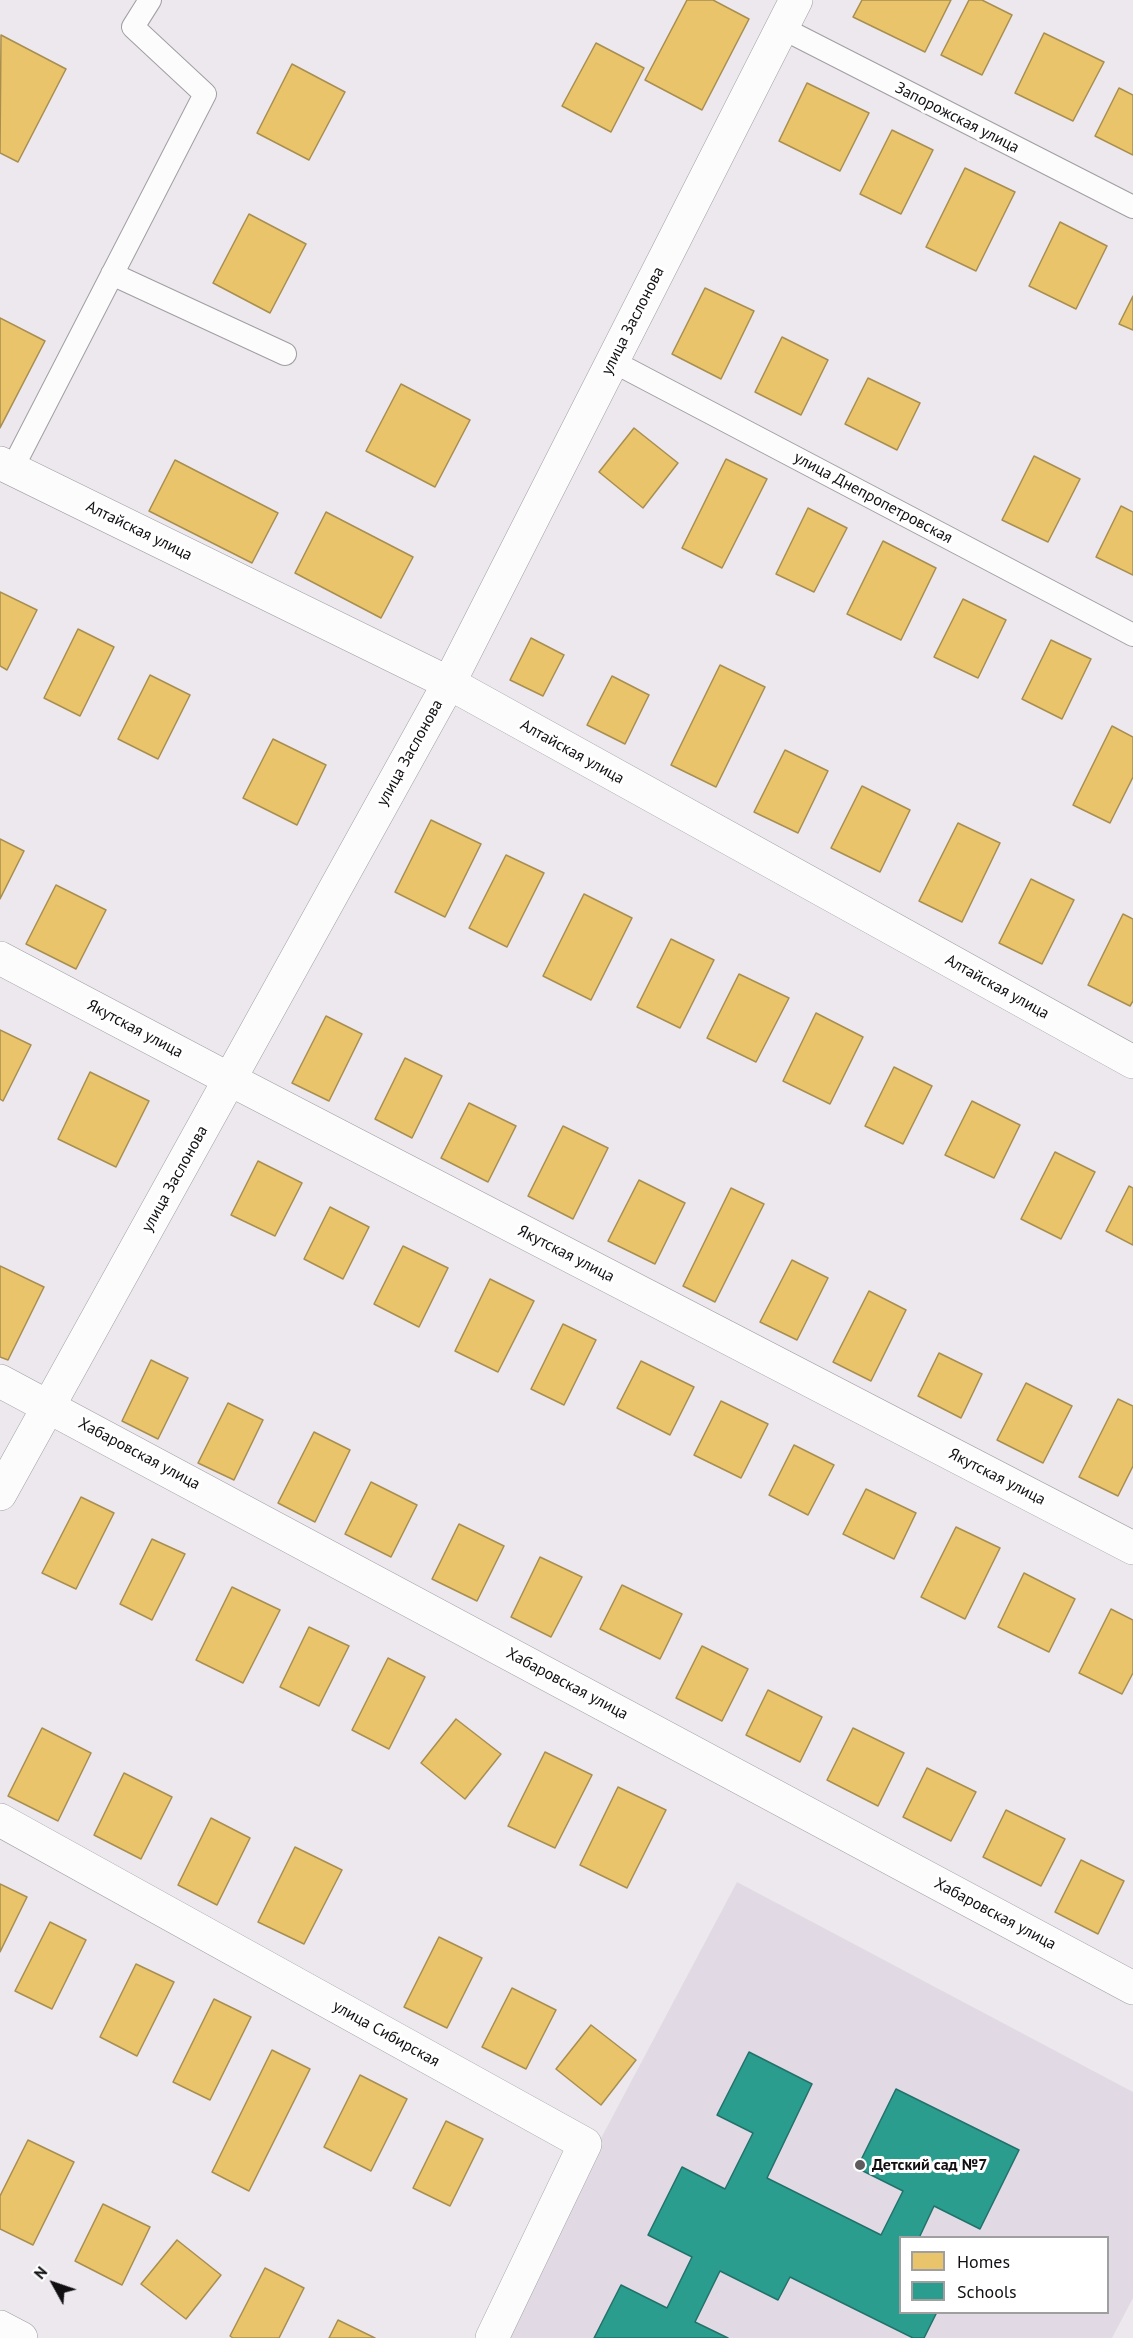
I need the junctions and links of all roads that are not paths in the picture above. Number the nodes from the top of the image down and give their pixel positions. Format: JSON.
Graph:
{"nodes":[{"id":1,"x":150,"y":0,"type":"edge"},
{"id":2,"x":789,"y":14,"type":"edge"},
{"id":3,"x":1133,"y":207,"type":"edge"},
{"id":4,"x":112,"y":274,"type":"junction"},
{"id":5,"x":285,"y":354,"type":"dead end"},
{"id":6,"x":612,"y":361,"type":"junction"},
{"id":7,"x":6,"y":466,"type":"edge"},
{"id":8,"x":1133,"y":635,"type":"edge"},
{"id":9,"x":449,"y":683,"type":"junction"},
{"id":10,"x":0,"y":958,"type":"edge"},
{"id":11,"x":1133,"y":1062,"type":"edge"},
{"id":12,"x":229,"y":1080,"type":"junction"},
{"id":13,"x":0,"y":1381,"type":"edge"},
{"id":14,"x":49,"y":1406,"type":"junction"},
{"id":15,"x":0,"y":1494,"type":"edge"},
{"id":16,"x":1133,"y":1548,"type":"edge"},
{"id":17,"x":0,"y":1820,"type":"edge"},
{"id":18,"x":1133,"y":1988,"type":"edge"},
{"id":19,"x":0,"y":2327,"type":"edge"},
{"id":20,"x":21,"y":2338,"type":"edge"},
{"id":21,"x":492,"y":2338,"type":"edge"}],
"edges":[{"from":1,"to":4,"type":"lane"},
{"from":2,"to":3,"type":"lane","name":"Запорожская улица"},
{"from":2,"to":6,"type":"street","name":"улица Заслонова"},
{"from":4,"to":5,"type":"lane"},
{"from":4,"to":7,"type":"lane"},
{"from":6,"to":8,"type":"lane","name":"улица Днепропетровская"},
{"from":6,"to":9,"type":"street","name":"улица Заслонова"},
{"from":7,"to":9,"type":"street","name":"Алтайская улица"},
{"from":9,"to":11,"type":"street","name":"Алтайская улица"},
{"from":9,"to":12,"type":"street","name":"улица Заслонова"},
{"from":10,"to":12,"type":"street","name":"Якутская улица"},
{"from":12,"to":14,"type":"street","name":"улица Заслонова"},
{"from":12,"to":16,"type":"street","name":"Якутская улица"},
{"from":13,"to":14,"type":"street","name":"Хабаровская улица"},
{"from":14,"to":15,"type":"street","name":"улица Заслонова"},
{"from":14,"to":18,"type":"street","name":"Хабаровская улица"},
{"from":17,"to":21,"type":"street","name":"улица Сибирская"},
{"from":19,"to":20,"type":"street"}]}
